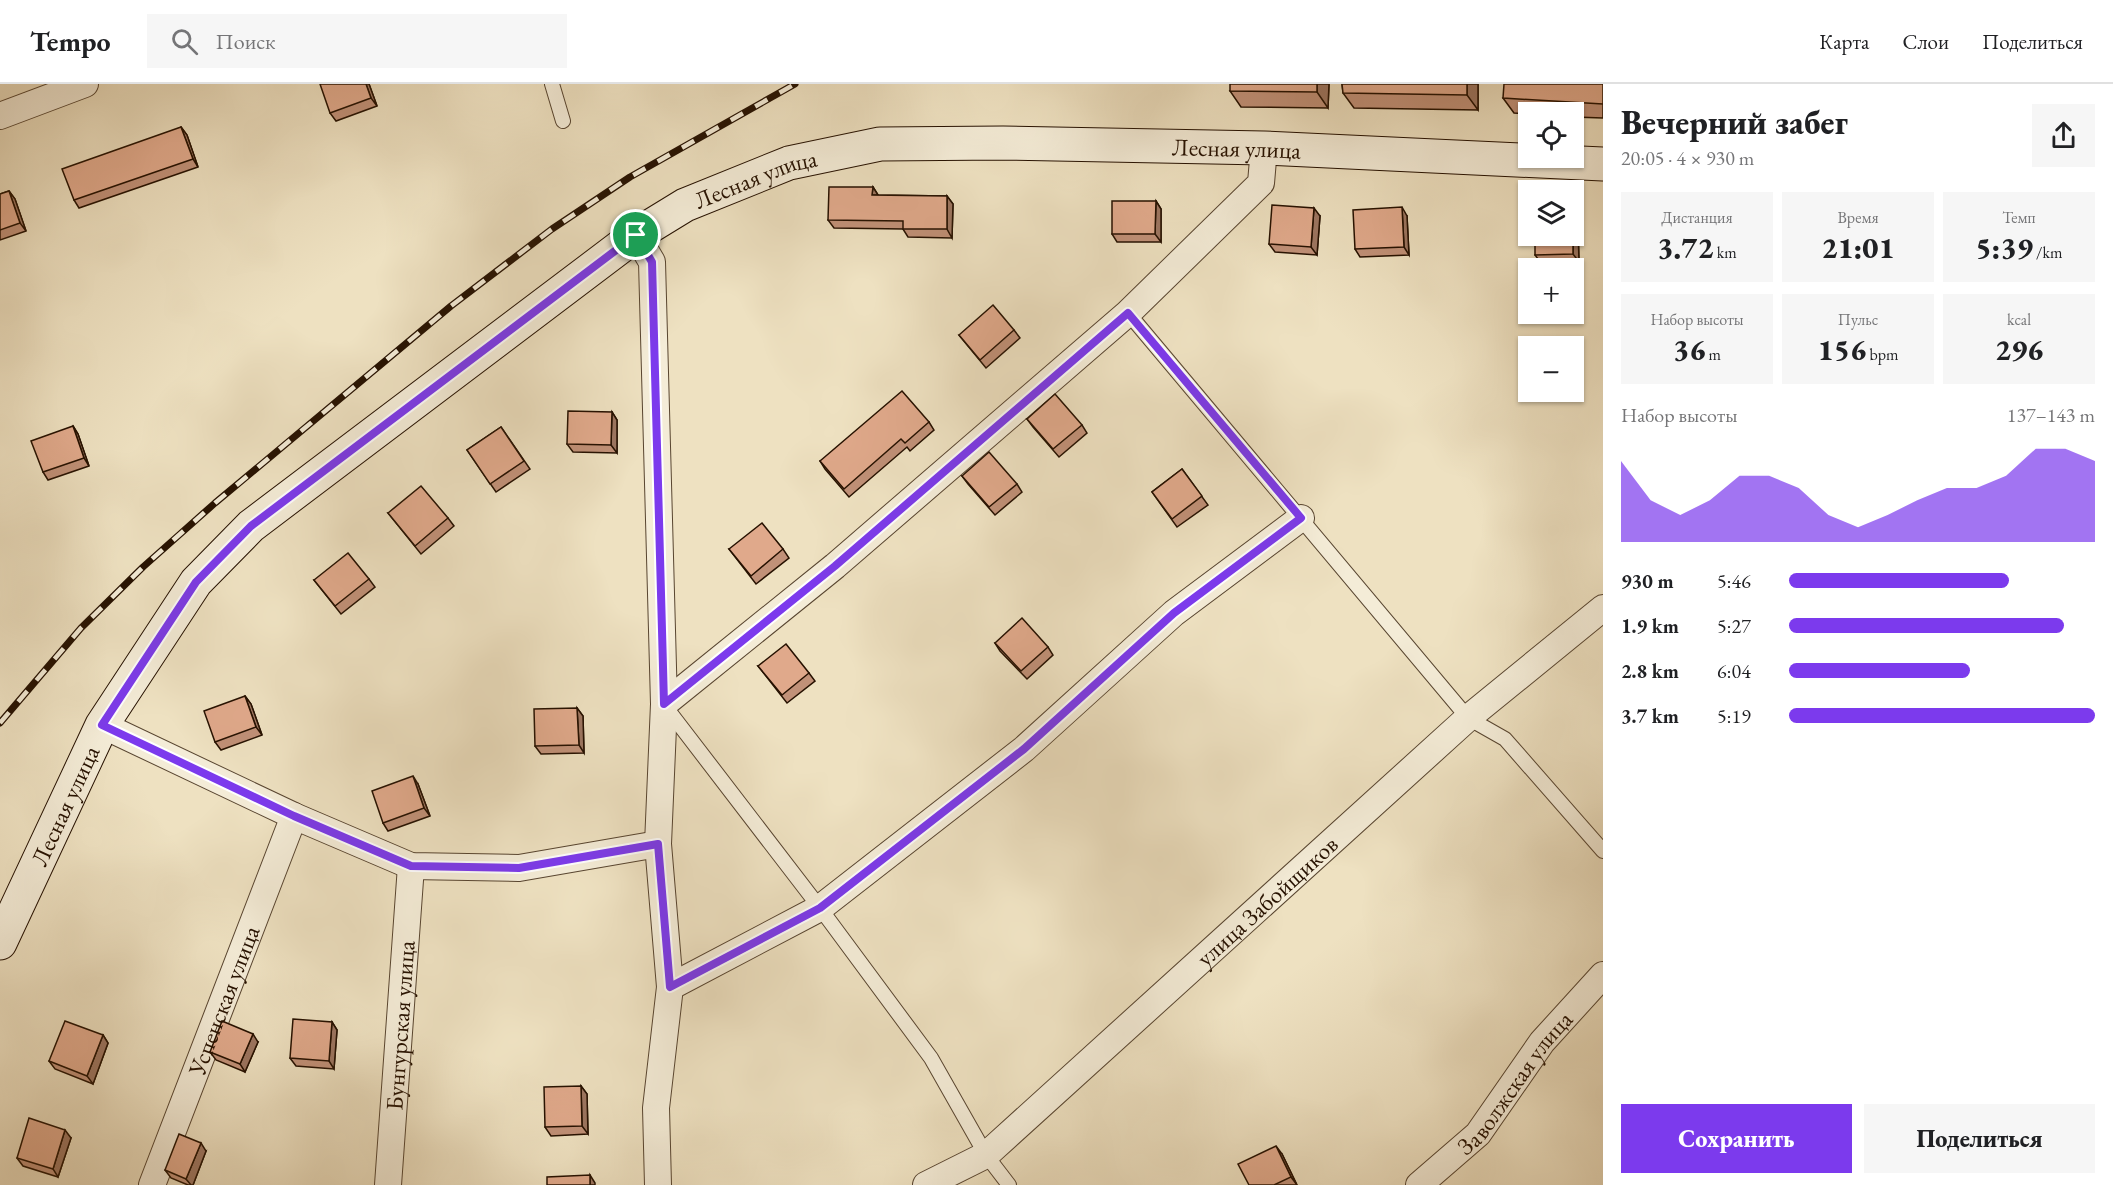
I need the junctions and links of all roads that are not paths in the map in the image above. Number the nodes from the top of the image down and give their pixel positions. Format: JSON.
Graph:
{"nodes":[{"id":1,"x":85,"y":84,"type":"edge"},
{"id":2,"x":552,"y":84,"type":"edge"},
{"id":3,"x":0,"y":116,"type":"edge"},
{"id":4,"x":563,"y":121,"type":"dead end"},
{"id":5,"x":1264,"y":148,"type":"junction"},
{"id":6,"x":1603,"y":164,"type":"edge"},
{"id":7,"x":636,"y":235,"type":"junction"},
{"id":8,"x":1128,"y":313,"type":"junction"},
{"id":9,"x":1301,"y":518,"type":"junction"},
{"id":10,"x":1603,"y":608,"type":"edge"},
{"id":11,"x":664,"y":704,"type":"junction"},
{"id":12,"x":1468,"y":718,"type":"junction"},
{"id":13,"x":102,"y":725,"type":"junction"},
{"id":14,"x":294,"y":816,"type":"junction"},
{"id":15,"x":658,"y":844,"type":"junction"},
{"id":16,"x":1603,"y":851,"type":"edge"},
{"id":17,"x":411,"y":866,"type":"junction"},
{"id":18,"x":820,"y":908,"type":"junction"},
{"id":19,"x":0,"y":943,"type":"edge"},
{"id":20,"x":1603,"y":975,"type":"edge"},
{"id":21,"x":670,"y":987,"type":"junction"},
{"id":22,"x":986,"y":1155,"type":"junction"},
{"id":23,"x":152,"y":1185,"type":"edge"},
{"id":24,"x":388,"y":1185,"type":"edge"},
{"id":25,"x":658,"y":1185,"type":"edge"},
{"id":26,"x":926,"y":1185,"type":"edge"},
{"id":27,"x":1009,"y":1185,"type":"edge"},
{"id":28,"x":1419,"y":1185,"type":"edge"}],
"edges":[{"from":1,"to":3,"type":"street"},
{"from":2,"to":4,"type":"lane"},
{"from":5,"to":6,"type":"main road","name":"Лесная улица"},
{"from":5,"to":7,"type":"main road","name":"Лесная улица"},
{"from":5,"to":8,"type":"street"},
{"from":7,"to":11,"type":"street"},
{"from":7,"to":13,"type":"main road","name":"Лесная улица"},
{"from":8,"to":9,"type":"lane"},
{"from":8,"to":11,"type":"street"},
{"from":9,"to":12,"type":"lane"},
{"from":9,"to":18,"type":"street"},
{"from":10,"to":12,"type":"street","name":"улица Забойщиков"},
{"from":11,"to":15,"type":"street"},
{"from":11,"to":18,"type":"lane"},
{"from":12,"to":16,"type":"lane"},
{"from":12,"to":22,"type":"street","name":"улица Забойщиков"},
{"from":13,"to":14,"type":"street"},
{"from":13,"to":19,"type":"main road","name":"Лесная улица"},
{"from":14,"to":17,"type":"street"},
{"from":14,"to":23,"type":"street","name":"Успенская улица"},
{"from":15,"to":17,"type":"street"},
{"from":15,"to":21,"type":"street"},
{"from":17,"to":24,"type":"street","name":"Бунгурская улица"},
{"from":18,"to":21,"type":"street"},
{"from":18,"to":22,"type":"lane"},
{"from":20,"to":28,"type":"street","name":"Заволжская улица"},
{"from":21,"to":25,"type":"street"},
{"from":22,"to":26,"type":"street","name":"улица Забойщиков"},
{"from":22,"to":27,"type":"lane"}]}
